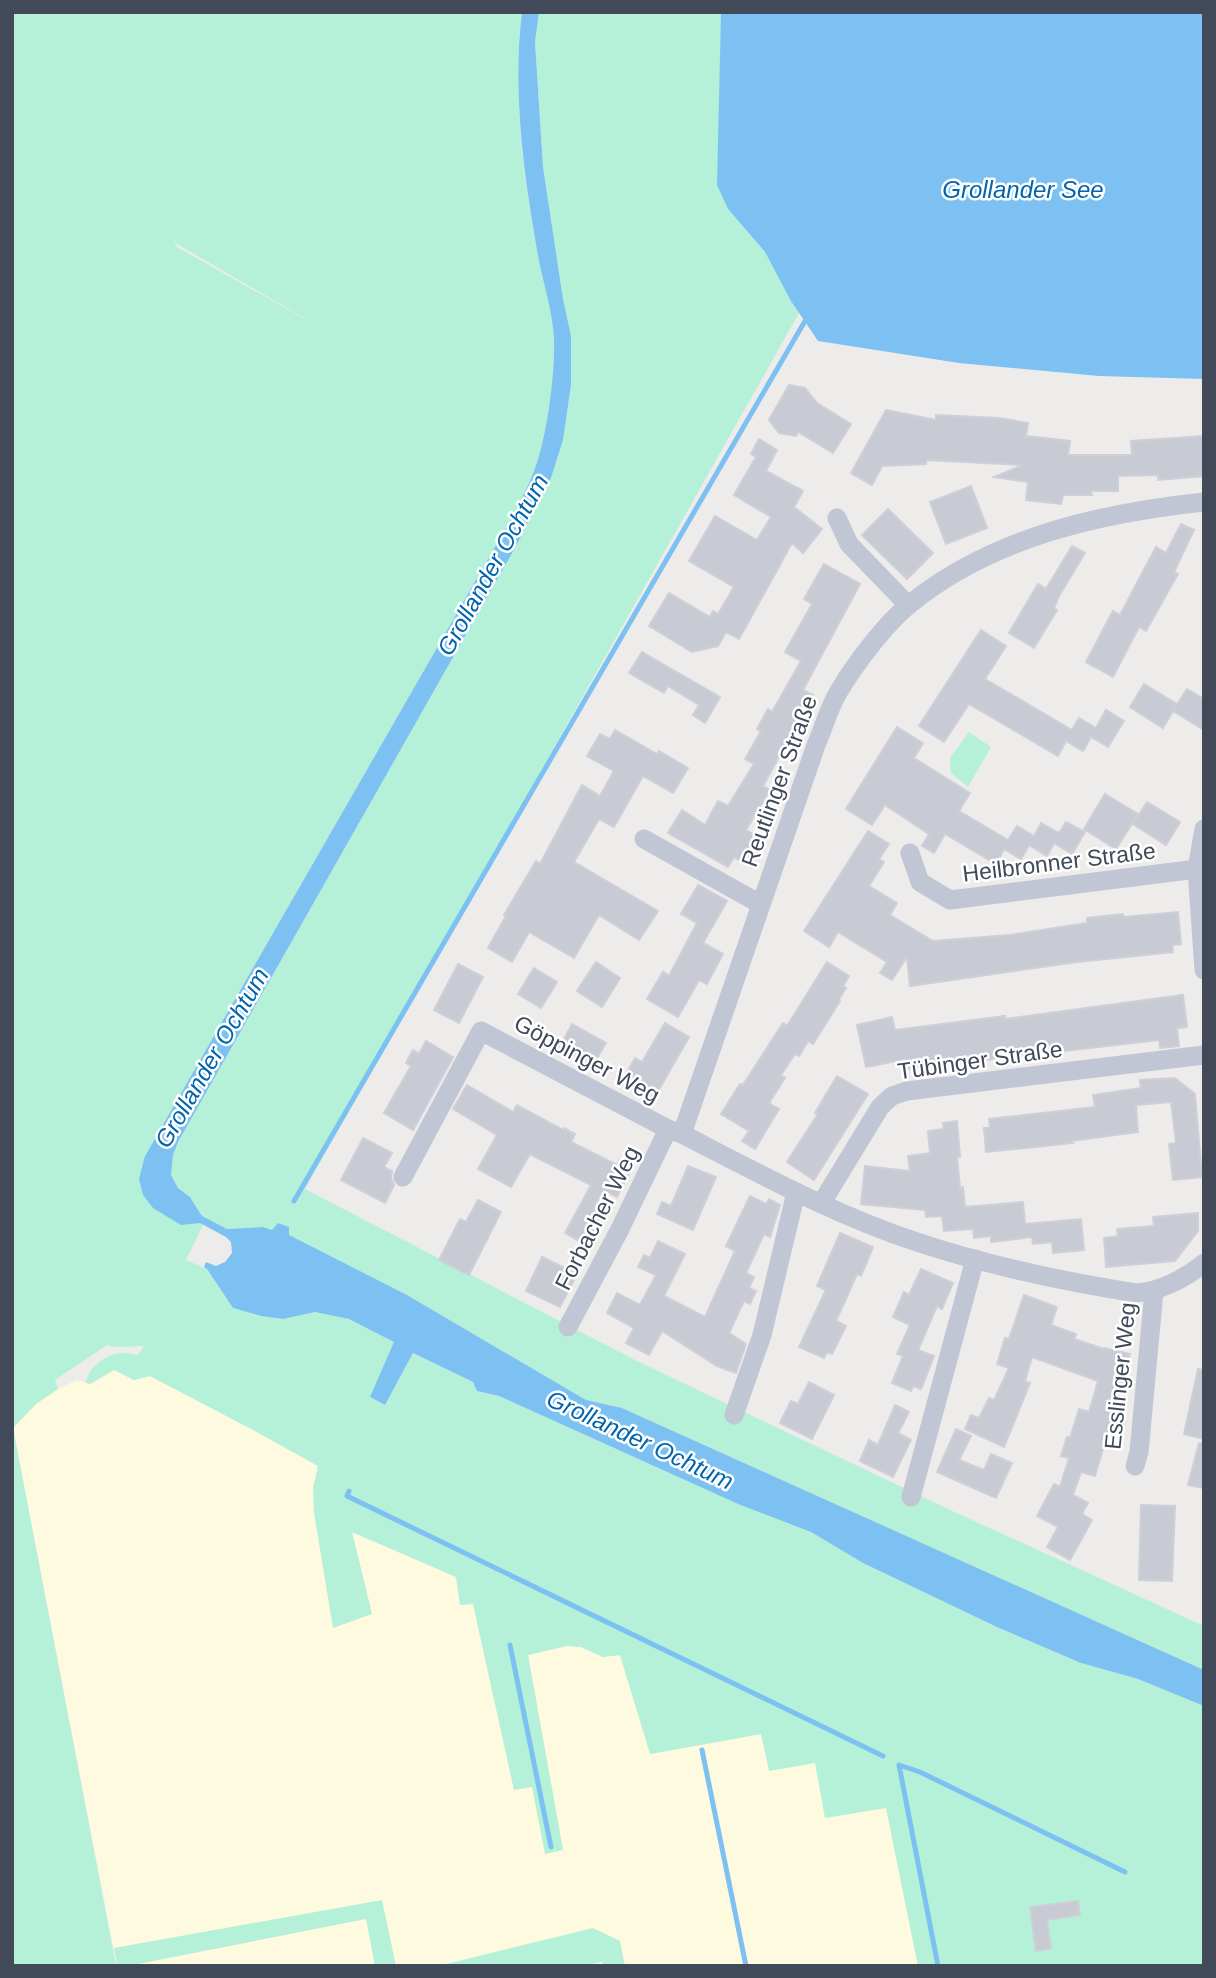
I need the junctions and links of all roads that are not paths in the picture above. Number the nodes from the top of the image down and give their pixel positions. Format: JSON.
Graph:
{"nodes":[{"id":1,"x":1204,"y":502,"type":"edge"},
{"id":2,"x":837,"y":518,"type":"dead end"},
{"id":3,"x":908,"y":605,"type":"junction"},
{"id":4,"x":1204,"y":829,"type":"edge"},
{"id":5,"x":644,"y":839,"type":"dead end"},
{"id":6,"x":910,"y":853,"type":"dead end"},
{"id":7,"x":1198,"y":869,"type":"junction"},
{"id":8,"x":760,"y":904,"type":"junction"},
{"id":9,"x":1202,"y":911,"type":"edge"},
{"id":10,"x":1204,"y":970,"type":"edge"},
{"id":11,"x":1204,"y":1055,"type":"edge"},
{"id":12,"x":675,"y":1132,"type":"junction"},
{"id":13,"x":403,"y":1177,"type":"dead end"},
{"id":14,"x":796,"y":1192,"type":"junction"},
{"id":15,"x":821,"y":1204,"type":"junction"},
{"id":16,"x":975,"y":1259,"type":"junction"},
{"id":17,"x":1204,"y":1262,"type":"edge"},
{"id":18,"x":1154,"y":1291,"type":"junction"},
{"id":19,"x":568,"y":1327,"type":"dead end"},
{"id":20,"x":734,"y":1415,"type":"dead end"},
{"id":21,"x":1135,"y":1466,"type":"dead end"},
{"id":22,"x":911,"y":1497,"type":"dead end"}],
"edges":[{"from":1,"to":3,"type":"street","name":"Reutlinger Straße"},
{"from":2,"to":3,"type":"street"},
{"from":3,"to":8,"type":"street","name":"Reutlinger Straße"},
{"from":4,"to":7,"type":"street"},
{"from":5,"to":8,"type":"street"},
{"from":6,"to":7,"type":"street","name":"Heilbronner Straße"},
{"from":7,"to":9,"type":"street"},
{"from":8,"to":12,"type":"street","name":"Reutlinger Straße"},
{"from":9,"to":10,"type":"street"},
{"from":11,"to":15,"type":"street","name":"Tübinger Straße"},
{"from":12,"to":13,"type":"street","name":"Göppinger Weg"},
{"from":12,"to":14,"type":"street"},
{"from":12,"to":19,"type":"street","name":"Forbacher Weg"},
{"from":14,"to":15,"type":"street"},
{"from":14,"to":20,"type":"street"},
{"from":15,"to":16,"type":"street"},
{"from":16,"to":18,"type":"street"},
{"from":16,"to":22,"type":"street"},
{"from":17,"to":18,"type":"street"},
{"from":18,"to":21,"type":"street","name":"Esslinger Weg"}]}
